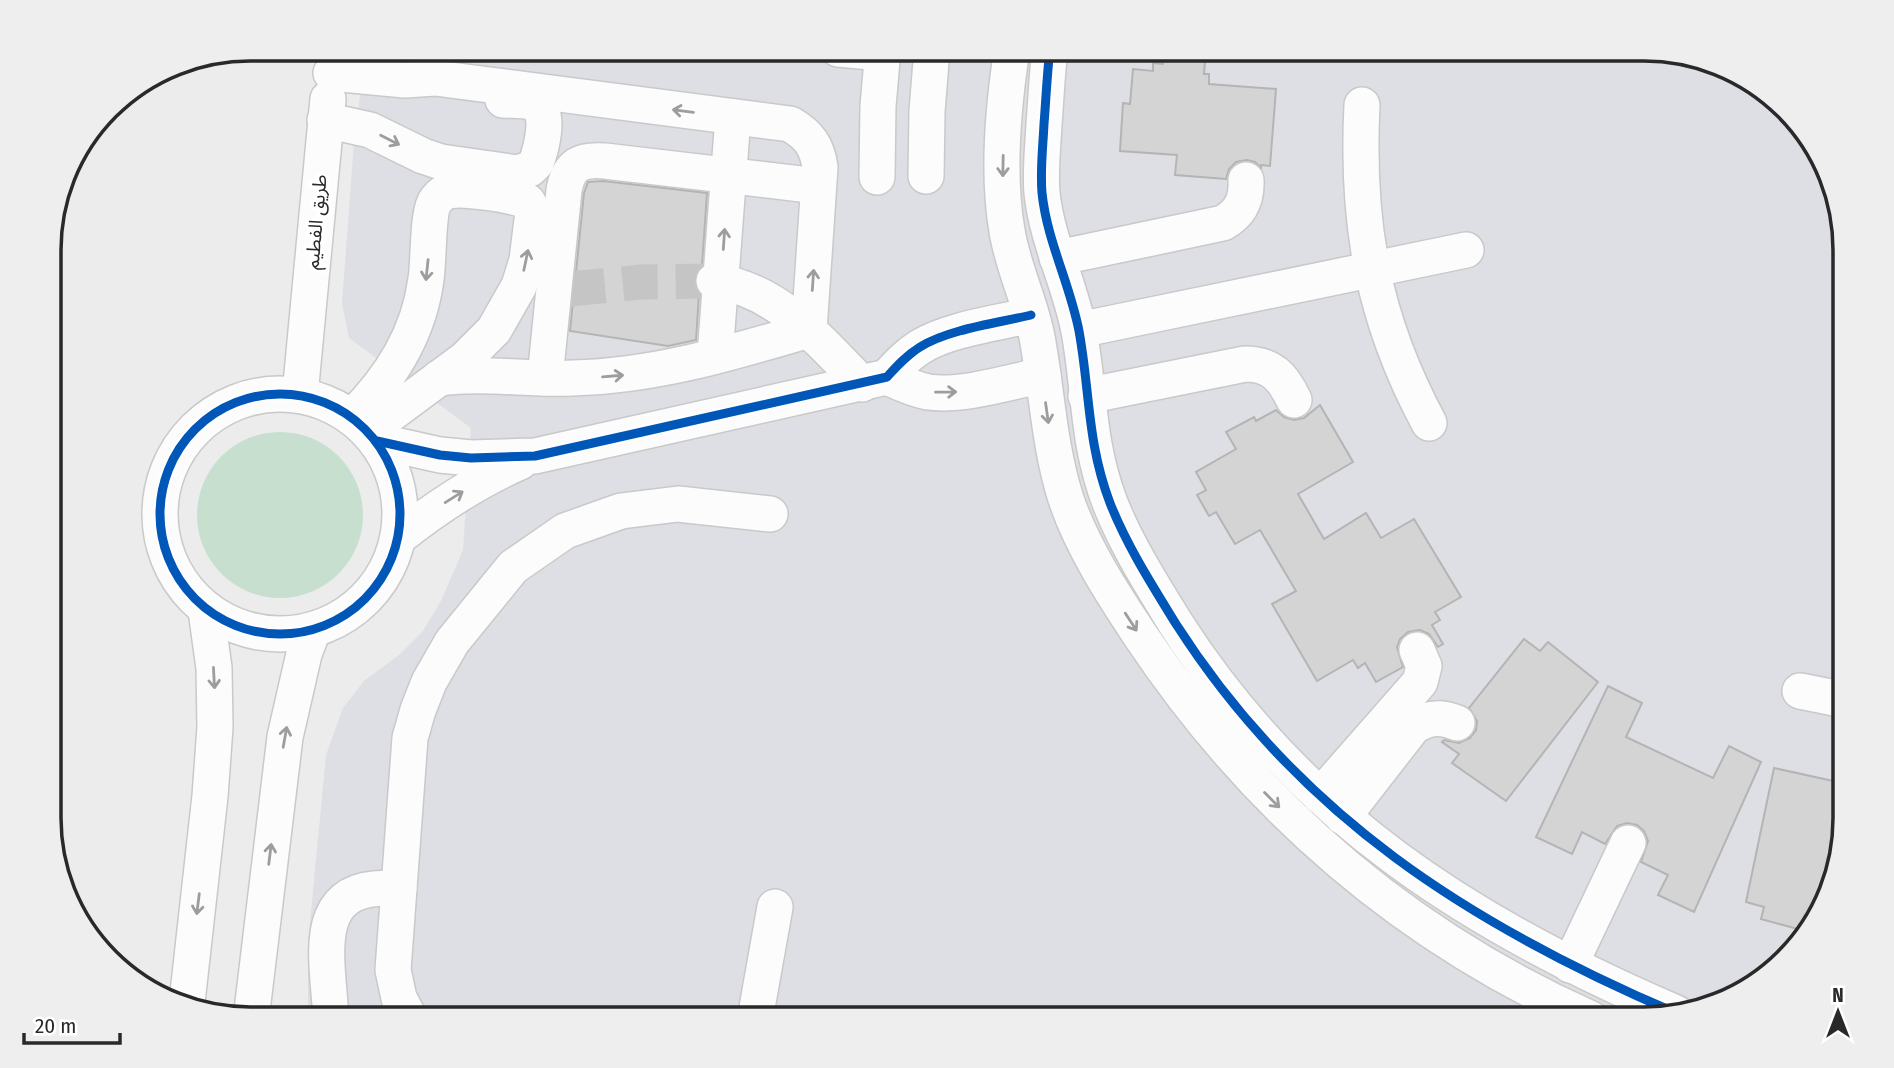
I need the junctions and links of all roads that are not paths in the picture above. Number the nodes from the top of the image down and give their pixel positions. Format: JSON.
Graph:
{"nodes":[{"id":1,"x":332,"y":61,"type":"edge"},
{"id":2,"x":1011,"y":61,"type":"edge"},
{"id":3,"x":1049,"y":61,"type":"edge"},
{"id":4,"x":336,"y":62,"type":"edge"},
{"id":5,"x":881,"y":62,"type":"edge"},
{"id":6,"x":931,"y":62,"type":"edge"},
{"id":7,"x":405,"y":80,"type":"junction"},
{"id":8,"x":1362,"y":105,"type":"dead end"},
{"id":9,"x":1006,"y":110,"type":"junction"},
{"id":10,"x":1045,"y":114,"type":"junction"},
{"id":11,"x":733,"y":117,"type":"junction"},
{"id":12,"x":326,"y":120,"type":"junction"},
{"id":13,"x":926,"y":176,"type":"dead end"},
{"id":14,"x":728,"y":177,"type":"junction"},
{"id":15,"x":877,"y":177,"type":"dead end"},
{"id":16,"x":1246,"y":180,"type":"dead end"},
{"id":17,"x":818,"y":186,"type":"junction"},
{"id":18,"x":1466,"y":250,"type":"dead end"},
{"id":19,"x":1057,"y":258,"type":"junction"},
{"id":20,"x":1371,"y":270,"type":"junction"},
{"id":21,"x":718,"y":281,"type":"junction"},
{"id":22,"x":562,"y":292,"type":"junction"},
{"id":23,"x":1031,"y":315,"type":"junction"},
{"id":24,"x":494,"y":330,"type":"junction"},
{"id":25,"x":809,"y":330,"type":"junction"},
{"id":26,"x":1079,"y":330,"type":"junction"},
{"id":27,"x":715,"y":356,"type":"junction"},
{"id":28,"x":1043,"y":375,"type":"junction"},
{"id":29,"x":439,"y":378,"type":"junction"},
{"id":30,"x":545,"y":378,"type":"junction"},
{"id":31,"x":874,"y":380,"type":"junction"},
{"id":32,"x":300,"y":395,"type":"junction"},
{"id":33,"x":1086,"y":396,"type":"junction"},
{"id":34,"x":1294,"y":400,"type":"dead end"},
{"id":35,"x":1429,"y":424,"type":"dead end"},
{"id":36,"x":366,"y":430,"type":"junction"},
{"id":37,"x":536,"y":456,"type":"junction"},
{"id":38,"x":770,"y":514,"type":"dead end"},
{"id":39,"x":399,"y":537,"type":"junction"},
{"id":40,"x":206,"y":610,"type":"junction"},
{"id":41,"x":313,"y":630,"type":"junction"},
{"id":42,"x":1417,"y":650,"type":"dead end"},
{"id":43,"x":1800,"y":691,"type":"dead end"},
{"id":44,"x":1832,"y":698,"type":"edge"},
{"id":45,"x":1250,"y":723,"type":"junction"},
{"id":46,"x":1457,"y":723,"type":"dead end"},
{"id":47,"x":1224,"y":748,"type":"junction"},
{"id":48,"x":1331,"y":806,"type":"junction"},
{"id":49,"x":1628,"y":842,"type":"dead end"},
{"id":50,"x":399,"y":889,"type":"junction"},
{"id":51,"x":775,"y":906,"type":"dead end"},
{"id":52,"x":1570,"y":965,"type":"junction"},
{"id":53,"x":188,"y":995,"type":"edge"},
{"id":54,"x":1562,"y":1006,"type":"edge"},
{"id":55,"x":1660,"y":1006,"type":"edge"},
{"id":56,"x":252,"y":1007,"type":"edge"},
{"id":57,"x":330,"y":1007,"type":"edge"},
{"id":58,"x":404,"y":1007,"type":"edge"},
{"id":59,"x":757,"y":1007,"type":"edge"}],
"edges":[{"from":1,"to":12,"type":"street","name":"طريق الفطيم"},
{"from":2,"to":9,"type":"street"},
{"from":3,"to":10,"type":"street"},
{"from":4,"to":7,"type":"street"},
{"from":5,"to":15,"type":"street"},
{"from":6,"to":13,"type":"street"},
{"from":11,"to":7,"type":"street","one_way":true},
{"from":12,"to":7,"type":"street","one_way":true},
{"from":8,"to":20,"type":"street"},
{"from":9,"to":10,"type":"street"},
{"from":9,"to":23,"type":"street","one_way":true},
{"from":10,"to":19,"type":"street"},
{"from":11,"to":14,"type":"street"},
{"from":11,"to":17,"type":"street"},
{"from":12,"to":32,"type":"street","name":"طريق الفطيم"},
{"from":14,"to":17,"type":"street"},
{"from":21,"to":14,"type":"street","one_way":true},
{"from":14,"to":22,"type":"street"},
{"from":16,"to":19,"type":"street"},
{"from":25,"to":17,"type":"street","one_way":true},
{"from":18,"to":20,"type":"street"},
{"from":19,"to":26,"type":"street"},
{"from":20,"to":26,"type":"street"},
{"from":20,"to":35,"type":"street"},
{"from":21,"to":25,"type":"street"},
{"from":21,"to":27,"type":"street"},
{"from":22,"to":24,"type":"street"},
{"from":22,"to":30,"type":"street"},
{"from":23,"to":28,"type":"street"},
{"from":23,"to":31,"type":"street"},
{"from":24,"to":29,"type":"street"},
{"from":24,"to":36,"type":"street","one_way":true},
{"from":25,"to":27,"type":"street"},
{"from":25,"to":31,"type":"street"},
{"from":26,"to":33,"type":"street"},
{"from":30,"to":27,"type":"street","one_way":true},
{"from":31,"to":28,"type":"street","one_way":true},
{"from":28,"to":47,"type":"street","one_way":true},
{"from":29,"to":30,"type":"street"},
{"from":29,"to":36,"type":"street"},
{"from":31,"to":37,"type":"street"},
{"from":32,"to":36,"type":"street"},
{"from":32,"to":40,"type":"street"},
{"from":33,"to":34,"type":"street"},
{"from":33,"to":45,"type":"street"},
{"from":36,"to":37,"type":"street"},
{"from":36,"to":39,"type":"street"},
{"from":39,"to":37,"type":"street","one_way":true},
{"from":38,"to":50,"type":"street"},
{"from":39,"to":41,"type":"street"},
{"from":40,"to":41,"type":"street"},
{"from":40,"to":53,"type":"street","one_way":true},
{"from":56,"to":41,"type":"street","one_way":true},
{"from":42,"to":48,"type":"street"},
{"from":43,"to":44,"type":"street"},
{"from":45,"to":47,"type":"street"},
{"from":45,"to":48,"type":"street"},
{"from":46,"to":48,"type":"street"},
{"from":47,"to":54,"type":"street","one_way":true},
{"from":48,"to":52,"type":"street"},
{"from":49,"to":52,"type":"street"},
{"from":50,"to":57,"type":"street"},
{"from":50,"to":58,"type":"street"},
{"from":51,"to":59,"type":"street"},
{"from":52,"to":55,"type":"street"}]}
